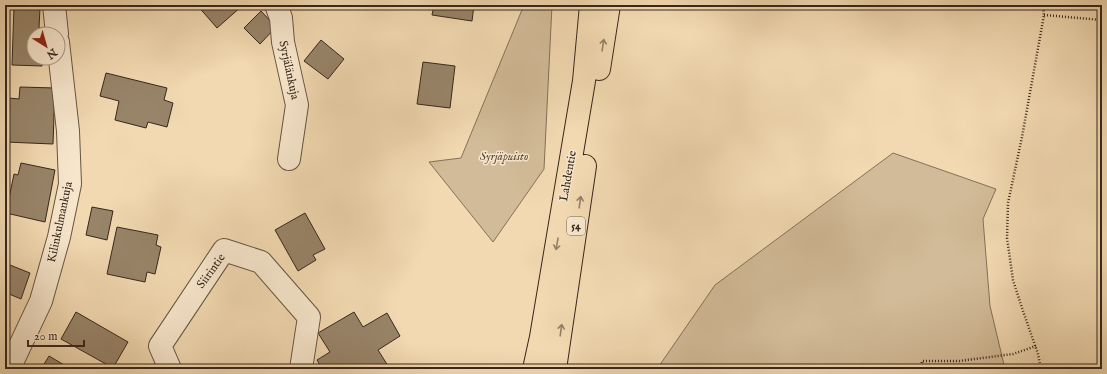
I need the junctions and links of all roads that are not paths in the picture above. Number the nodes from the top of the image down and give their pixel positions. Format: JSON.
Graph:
{"nodes":[{"id":1,"x":54,"y":5,"type":"edge"},
{"id":2,"x":276,"y":5,"type":"edge"},
{"id":3,"x":591,"y":5,"type":"edge"},
{"id":4,"x":609,"y":5,"type":"edge"},
{"id":5,"x":56,"y":26,"type":"edge"},
{"id":6,"x":61,"y":66,"type":"edge"},
{"id":7,"x":289,"y":159,"type":"dead end"},
{"id":8,"x":9,"y":369,"type":"edge"},
{"id":9,"x":170,"y":369,"type":"edge"},
{"id":10,"x":301,"y":369,"type":"edge"},
{"id":11,"x":534,"y":369,"type":"edge"},
{"id":12,"x":555,"y":369,"type":"edge"}],
"edges":[{"from":1,"to":5,"type":"street"},
{"from":2,"to":7,"type":"street","name":"Syrjälänkuja"},
{"from":3,"to":11,"type":"main road","name":"Lahdentie","number":"54","one_way":true},
{"from":12,"to":4,"type":"main road","name":"Lahdentie","number":"54","one_way":true},
{"from":6,"to":8,"type":"street","name":"Kilinkulmankuja"},
{"from":9,"to":10,"type":"street","name":"Siirintie"}]}
